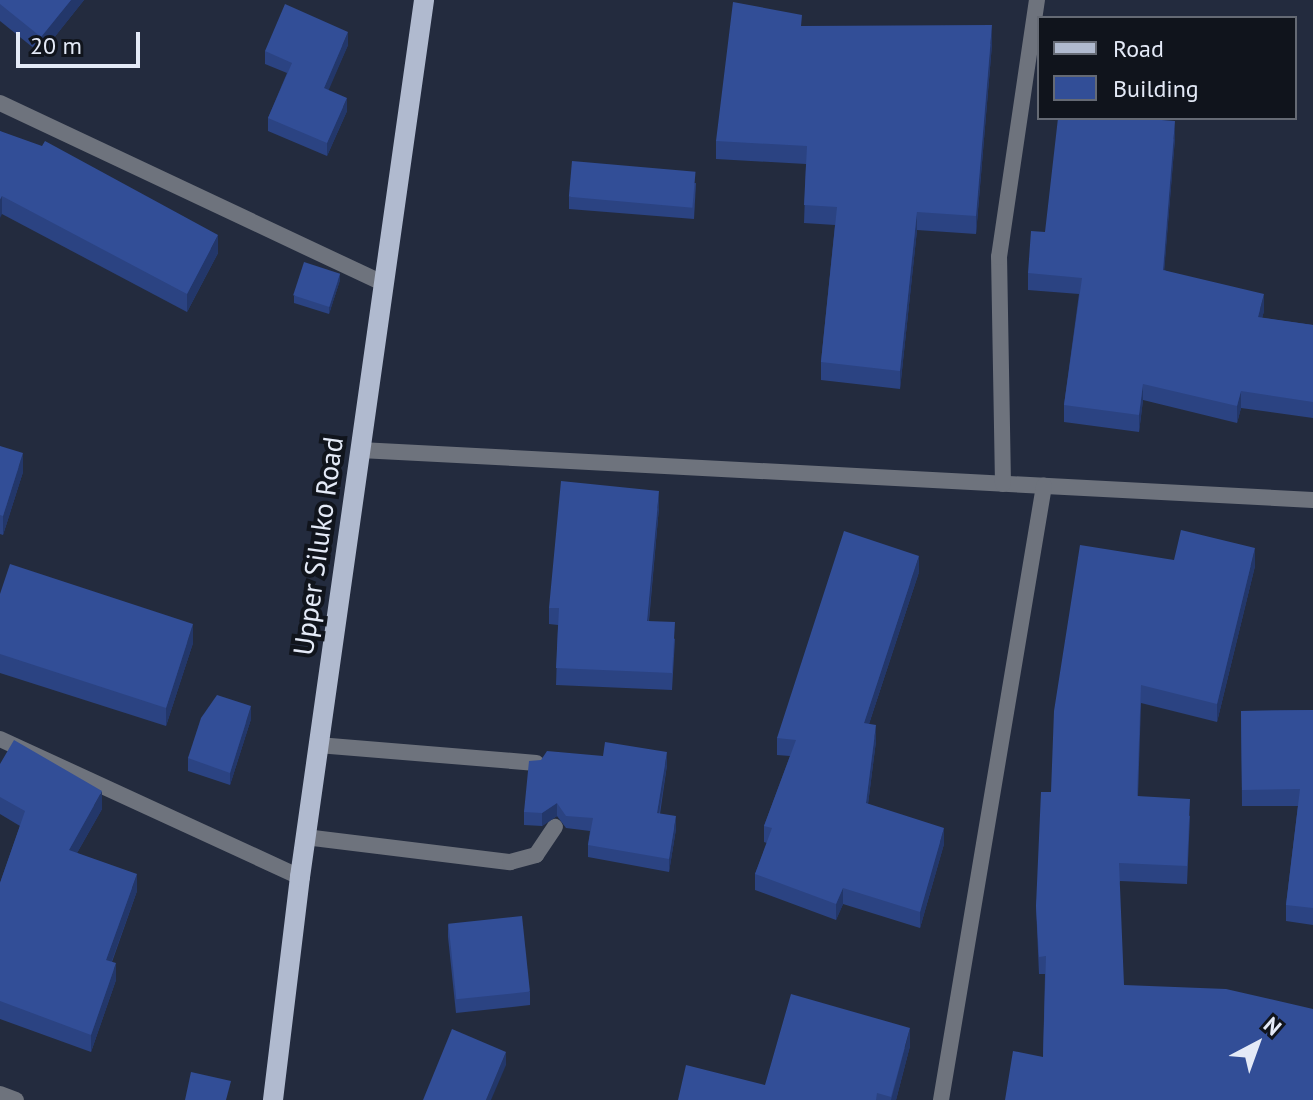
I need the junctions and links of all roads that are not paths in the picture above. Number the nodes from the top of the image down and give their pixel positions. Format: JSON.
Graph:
{"nodes":[{"id":1,"x":424,"y":0,"type":"edge"},
{"id":2,"x":1037,"y":0,"type":"edge"},
{"id":3,"x":0,"y":103,"type":"edge"},
{"id":4,"x":383,"y":283,"type":"junction"},
{"id":5,"x":360,"y":450,"type":"junction"},
{"id":6,"x":1003,"y":484,"type":"junction"},
{"id":7,"x":1044,"y":486,"type":"junction"},
{"id":8,"x":1313,"y":500,"type":"edge"},
{"id":9,"x":0,"y":739,"type":"edge"},
{"id":10,"x":318,"y":745,"type":"junction"},
{"id":11,"x":536,"y":763,"type":"edge"},
{"id":12,"x":555,"y":827,"type":"edge"},
{"id":13,"x":305,"y":837,"type":"junction"},
{"id":14,"x":300,"y":877,"type":"junction"},
{"id":15,"x":0,"y":1094,"type":"edge"},
{"id":16,"x":16,"y":1100,"type":"edge"},
{"id":17,"x":273,"y":1100,"type":"edge"},
{"id":18,"x":941,"y":1100,"type":"edge"}],
"edges":[{"from":1,"to":4,"type":"main road","name":"Upper Siluko Road"},
{"from":2,"to":6,"type":"street"},
{"from":3,"to":4,"type":"street"},
{"from":4,"to":5,"type":"main road","name":"Upper Siluko Road"},
{"from":5,"to":6,"type":"street"},
{"from":5,"to":10,"type":"main road","name":"Upper Siluko Road"},
{"from":6,"to":7,"type":"street"},
{"from":7,"to":8,"type":"street"},
{"from":7,"to":18,"type":"street"},
{"from":9,"to":14,"type":"street"},
{"from":10,"to":11,"type":"street"},
{"from":10,"to":13,"type":"main road","name":"Upper Siluko Road"},
{"from":12,"to":13,"type":"street"},
{"from":13,"to":14,"type":"main road","name":"Upper Siluko Road"},
{"from":14,"to":17,"type":"main road","name":"Upper Siluko Road"},
{"from":15,"to":16,"type":"street"}]}
